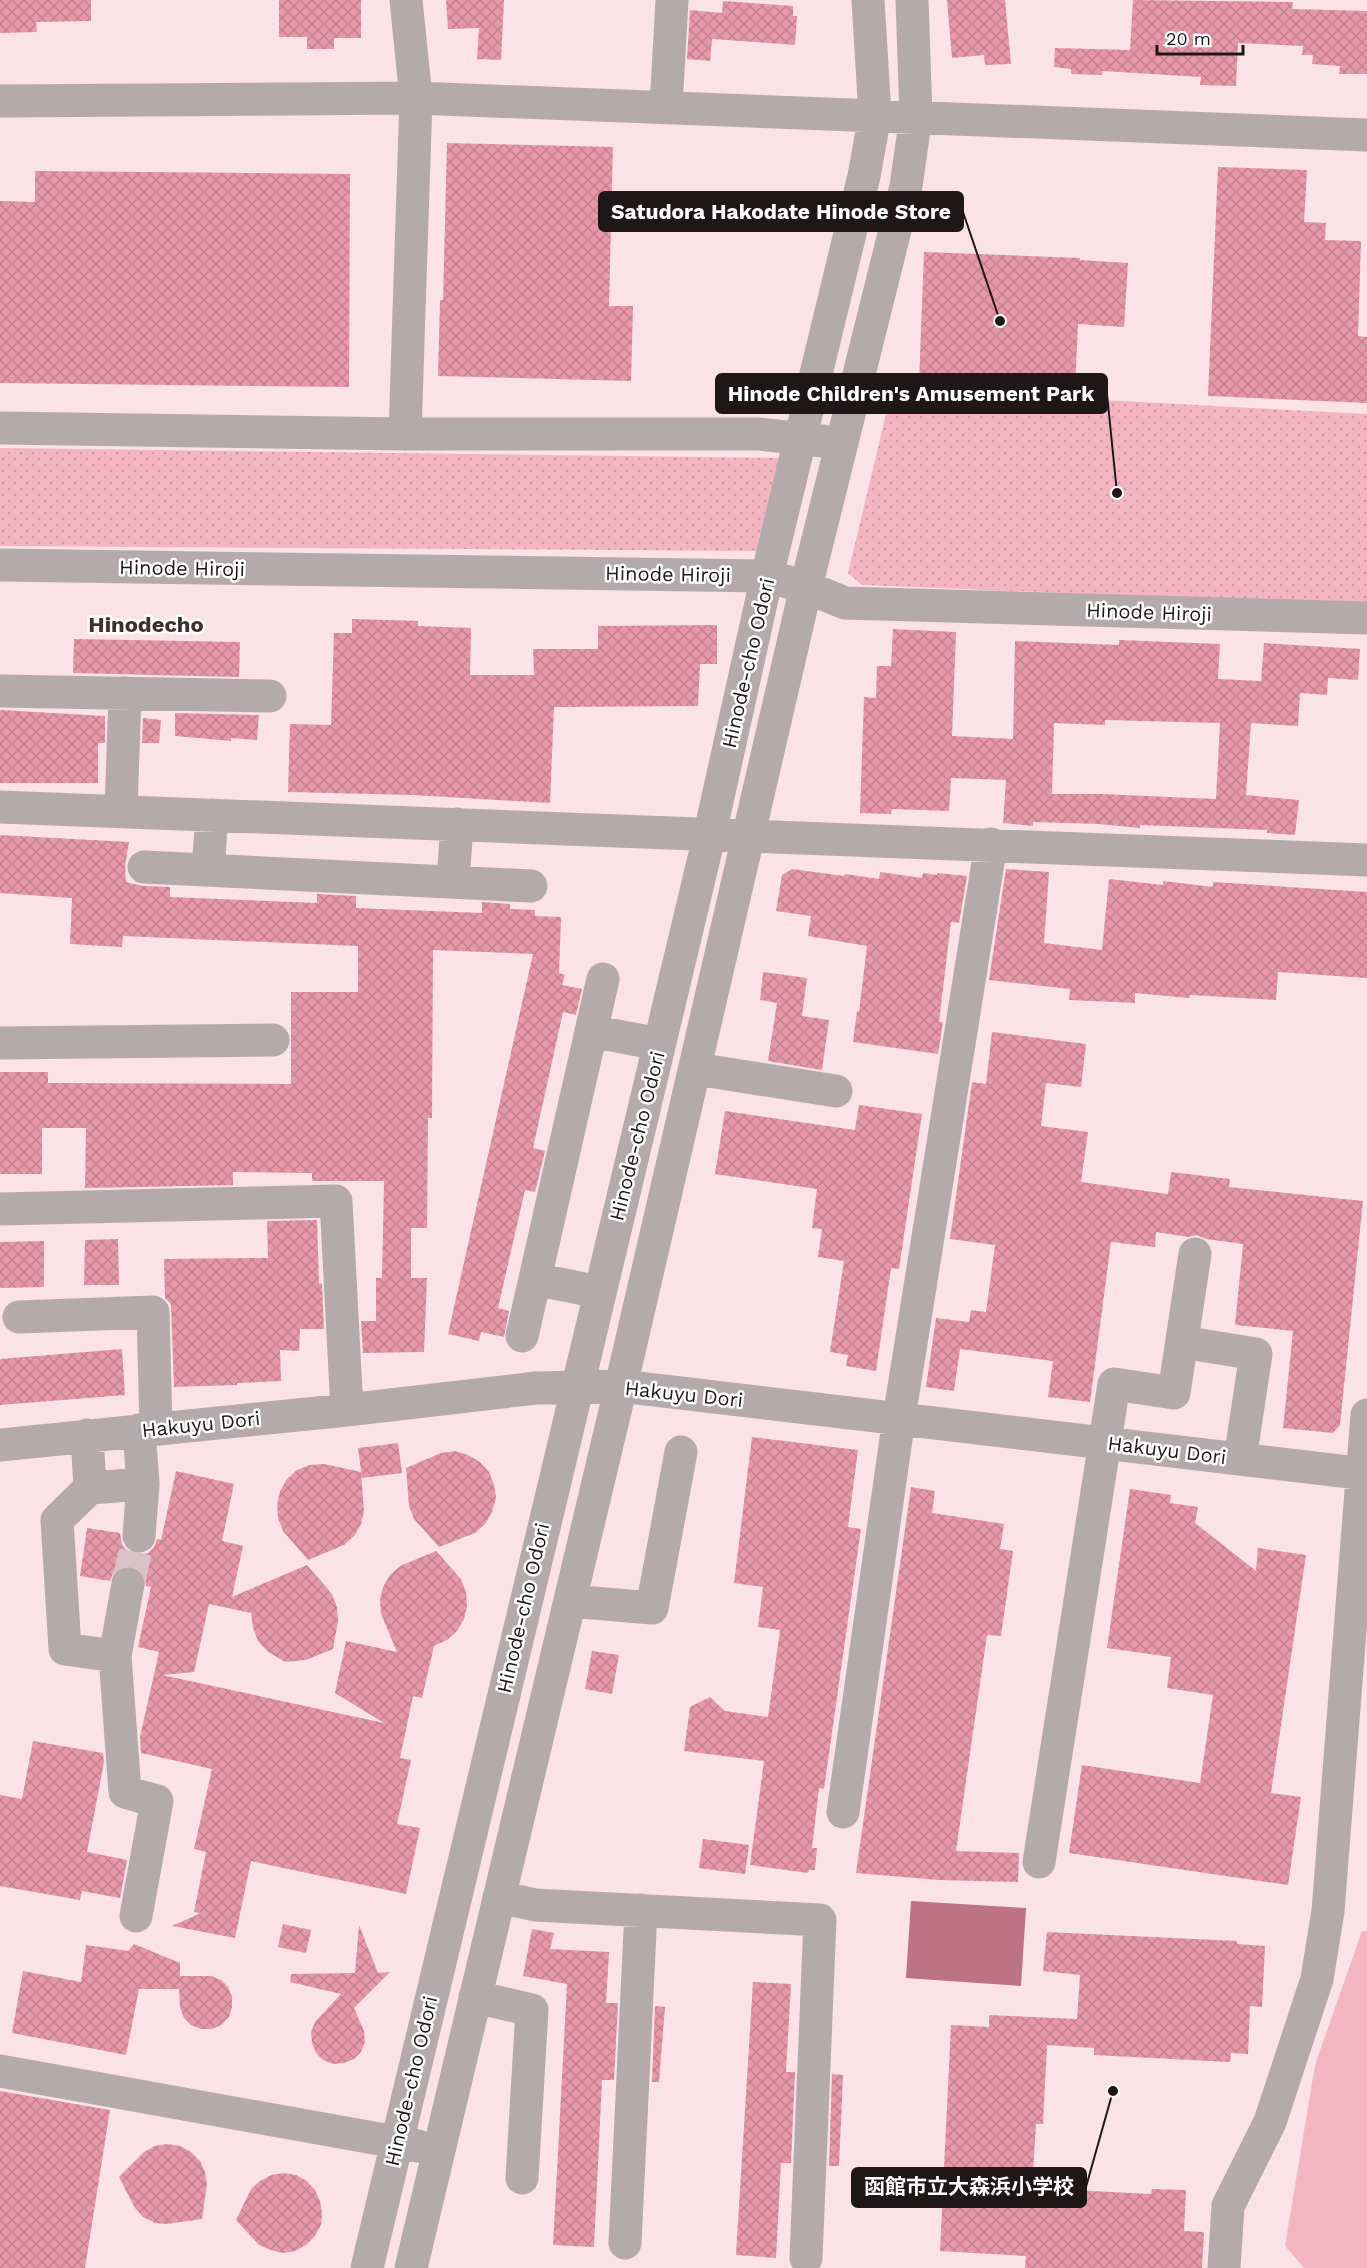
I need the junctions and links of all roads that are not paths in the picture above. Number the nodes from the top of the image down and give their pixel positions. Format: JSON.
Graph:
{"nodes":[{"id":1,"x":406,"y":0,"type":"edge"},
{"id":2,"x":672,"y":0,"type":"edge"},
{"id":3,"x":868,"y":0,"type":"edge"},
{"id":4,"x":912,"y":0,"type":"edge"},
{"id":5,"x":416,"y":98,"type":"junction"},
{"id":6,"x":0,"y":100,"type":"edge"},
{"id":7,"x":666,"y":107,"type":"junction"},
{"id":8,"x":875,"y":114,"type":"junction"},
{"id":9,"x":916,"y":116,"type":"junction"},
{"id":10,"x":1367,"y":135,"type":"edge"},
{"id":11,"x":0,"y":428,"type":"edge"},
{"id":12,"x":405,"y":434,"type":"junction"},
{"id":13,"x":802,"y":438,"type":"junction"},
{"id":14,"x":842,"y":443,"type":"junction"},
{"id":15,"x":0,"y":565,"type":"edge"},
{"id":16,"x":767,"y":576,"type":"junction"},
{"id":17,"x":806,"y":587,"type":"junction"},
{"id":18,"x":1367,"y":618,"type":"edge"},
{"id":19,"x":0,"y":691,"type":"edge"},
{"id":20,"x":125,"y":693,"type":"junction"},
{"id":21,"x":270,"y":696,"type":"dead end"},
{"id":22,"x":0,"y":807,"type":"edge"},
{"id":23,"x":121,"y":811,"type":"junction"},
{"id":24,"x":212,"y":815,"type":"junction"},
{"id":25,"x":457,"y":824,"type":"junction"},
{"id":26,"x":710,"y":833,"type":"junction"},
{"id":27,"x":750,"y":836,"type":"junction"},
{"id":28,"x":991,"y":844,"type":"junction"},
{"id":29,"x":1367,"y":860,"type":"edge"},
{"id":30,"x":144,"y":867,"type":"dead end"},
{"id":31,"x":208,"y":870,"type":"junction"},
{"id":32,"x":453,"y":882,"type":"junction"},
{"id":33,"x":531,"y":886,"type":"dead end"},
{"id":34,"x":603,"y":979,"type":"dead end"},
{"id":35,"x":591,"y":1031,"type":"junction"},
{"id":36,"x":273,"y":1040,"type":"dead end"},
{"id":37,"x":0,"y":1043,"type":"edge"},
{"id":38,"x":659,"y":1044,"type":"junction"},
{"id":39,"x":696,"y":1069,"type":"junction"},
{"id":40,"x":836,"y":1091,"type":"dead end"},
{"id":41,"x":0,"y":1209,"type":"edge"},
{"id":42,"x":1195,"y":1254,"type":"dead end"},
{"id":43,"x":535,"y":1280,"type":"junction"},
{"id":44,"x":599,"y":1292,"type":"junction"},
{"id":45,"x":19,"y":1317,"type":"dead end"},
{"id":46,"x":522,"y":1336,"type":"dead end"},
{"id":47,"x":1182,"y":1342,"type":"junction"},
{"id":48,"x":621,"y":1386,"type":"junction"},
{"id":49,"x":576,"y":1388,"type":"junction"},
{"id":50,"x":347,"y":1410,"type":"junction"},
{"id":51,"x":1367,"y":1415,"type":"edge"},
{"id":52,"x":899,"y":1418,"type":"junction"},
{"id":53,"x":148,"y":1429,"type":"junction"},
{"id":54,"x":87,"y":1435,"type":"junction"},
{"id":55,"x":1105,"y":1443,"type":"junction"},
{"id":56,"x":0,"y":1445,"type":"edge"},
{"id":57,"x":681,"y":1452,"type":"dead end"},
{"id":58,"x":1240,"y":1459,"type":"junction"},
{"id":59,"x":1364,"y":1474,"type":"edge"},
{"id":60,"x":143,"y":1484,"type":"junction"},
{"id":61,"x":90,"y":1488,"type":"junction"},
{"id":62,"x":139,"y":1536,"type":"tunnel mouth"},
{"id":63,"x":128,"y":1584,"type":"tunnel mouth"},
{"id":64,"x":570,"y":1601,"type":"junction"},
{"id":65,"x":115,"y":1656,"type":"junction"},
{"id":66,"x":843,"y":1812,"type":"dead end"},
{"id":67,"x":1039,"y":1862,"type":"dead end"},
{"id":68,"x":499,"y":1897,"type":"junction"},
{"id":69,"x":641,"y":1910,"type":"junction"},
{"id":70,"x":136,"y":1916,"type":"dead end"},
{"id":71,"x":475,"y":1997,"type":"junction"},
{"id":72,"x":0,"y":2071,"type":"edge"},
{"id":73,"x":396,"y":2142,"type":"junction"},
{"id":74,"x":438,"y":2150,"type":"junction"},
{"id":75,"x":522,"y":2178,"type":"dead end"},
{"id":76,"x":625,"y":2244,"type":"dead end"},
{"id":77,"x":806,"y":2258,"type":"dead end"},
{"id":78,"x":367,"y":2268,"type":"edge"},
{"id":79,"x":411,"y":2268,"type":"edge"},
{"id":80,"x":1224,"y":2268,"type":"edge"}],
"edges":[{"from":1,"to":5,"type":"street"},
{"from":2,"to":7,"type":"street"},
{"from":3,"to":8,"type":"street","name":"Hinode-cho Odori"},
{"from":4,"to":9,"type":"street","name":"Hinode-cho Odori"},
{"from":5,"to":6,"type":"street"},
{"from":5,"to":7,"type":"street"},
{"from":5,"to":12,"type":"street"},
{"from":7,"to":8,"type":"street"},
{"from":8,"to":9,"type":"street"},
{"from":8,"to":13,"type":"street","name":"Hinode-cho Odori"},
{"from":9,"to":10,"type":"street"},
{"from":9,"to":14,"type":"street","name":"Hinode-cho Odori"},
{"from":11,"to":12,"type":"street"},
{"from":12,"to":13,"type":"street"},
{"from":13,"to":14,"type":"street"},
{"from":13,"to":16,"type":"street","name":"Hinode-cho Odori"},
{"from":14,"to":17,"type":"street","name":"Hinode-cho Odori"},
{"from":15,"to":16,"type":"street","name":"Hinode Hiroji"},
{"from":16,"to":17,"type":"street","name":"Hinode Hiroji"},
{"from":16,"to":26,"type":"street","name":"Hinode-cho Odori"},
{"from":17,"to":18,"type":"street","name":"Hinode Hiroji"},
{"from":17,"to":27,"type":"street","name":"Hinode-cho Odori"},
{"from":19,"to":20,"type":"street"},
{"from":20,"to":21,"type":"street"},
{"from":20,"to":23,"type":"street"},
{"from":22,"to":23,"type":"street"},
{"from":23,"to":24,"type":"street"},
{"from":24,"to":25,"type":"street"},
{"from":24,"to":31,"type":"street"},
{"from":25,"to":26,"type":"street"},
{"from":25,"to":32,"type":"street"},
{"from":26,"to":27,"type":"street"},
{"from":26,"to":38,"type":"street","name":"Hinode-cho Odori"},
{"from":27,"to":28,"type":"street"},
{"from":27,"to":39,"type":"street","name":"Hinode-cho Odori"},
{"from":28,"to":29,"type":"street"},
{"from":28,"to":52,"type":"street"},
{"from":30,"to":31,"type":"street"},
{"from":31,"to":32,"type":"street"},
{"from":32,"to":33,"type":"street"},
{"from":34,"to":35,"type":"street"},
{"from":35,"to":38,"type":"street"},
{"from":35,"to":43,"type":"street"},
{"from":36,"to":37,"type":"street"},
{"from":38,"to":44,"type":"street","name":"Hinode-cho Odori"},
{"from":39,"to":40,"type":"street"},
{"from":39,"to":48,"type":"street","name":"Hinode-cho Odori"},
{"from":41,"to":50,"type":"street"},
{"from":42,"to":47,"type":"street"},
{"from":43,"to":44,"type":"street"},
{"from":43,"to":46,"type":"street"},
{"from":44,"to":49,"type":"street","name":"Hinode-cho Odori"},
{"from":45,"to":53,"type":"street"},
{"from":47,"to":55,"type":"street"},
{"from":47,"to":58,"type":"street"},
{"from":48,"to":49,"type":"street","name":"Hakuyu Dori"},
{"from":48,"to":52,"type":"street","name":"Hakuyu Dori"},
{"from":48,"to":64,"type":"street","name":"Hinode-cho Odori"},
{"from":49,"to":50,"type":"street","name":"Hakuyu Dori"},
{"from":49,"to":73,"type":"street","name":"Hinode-cho Odori"},
{"from":50,"to":53,"type":"street","name":"Hakuyu Dori"},
{"from":51,"to":59,"type":"street"},
{"from":52,"to":55,"type":"street","name":"Hakuyu Dori"},
{"from":52,"to":66,"type":"street"},
{"from":53,"to":54,"type":"street","name":"Hakuyu Dori"},
{"from":53,"to":60,"type":"street"},
{"from":54,"to":56,"type":"street","name":"Hakuyu Dori"},
{"from":54,"to":61,"type":"street"},
{"from":55,"to":58,"type":"street","name":"Hakuyu Dori"},
{"from":55,"to":67,"type":"street"},
{"from":57,"to":64,"type":"street"},
{"from":58,"to":59,"type":"street","name":"Hakuyu Dori"},
{"from":59,"to":80,"type":"street"},
{"from":60,"to":61,"type":"street"},
{"from":60,"to":62,"type":"street"},
{"from":61,"to":65,"type":"street"},
{"from":63,"to":65,"type":"street"},
{"from":64,"to":68,"type":"street","name":"Hinode-cho Odori"},
{"from":65,"to":70,"type":"street"},
{"from":68,"to":69,"type":"street"},
{"from":68,"to":71,"type":"street","name":"Hinode-cho Odori"},
{"from":69,"to":76,"type":"street"},
{"from":69,"to":77,"type":"street"},
{"from":71,"to":74,"type":"street","name":"Hinode-cho Odori"},
{"from":71,"to":75,"type":"street"},
{"from":72,"to":73,"type":"street"},
{"from":73,"to":74,"type":"street"},
{"from":73,"to":78,"type":"street","name":"Hinode-cho Odori"},
{"from":74,"to":79,"type":"street","name":"Hinode-cho Odori"}]}
